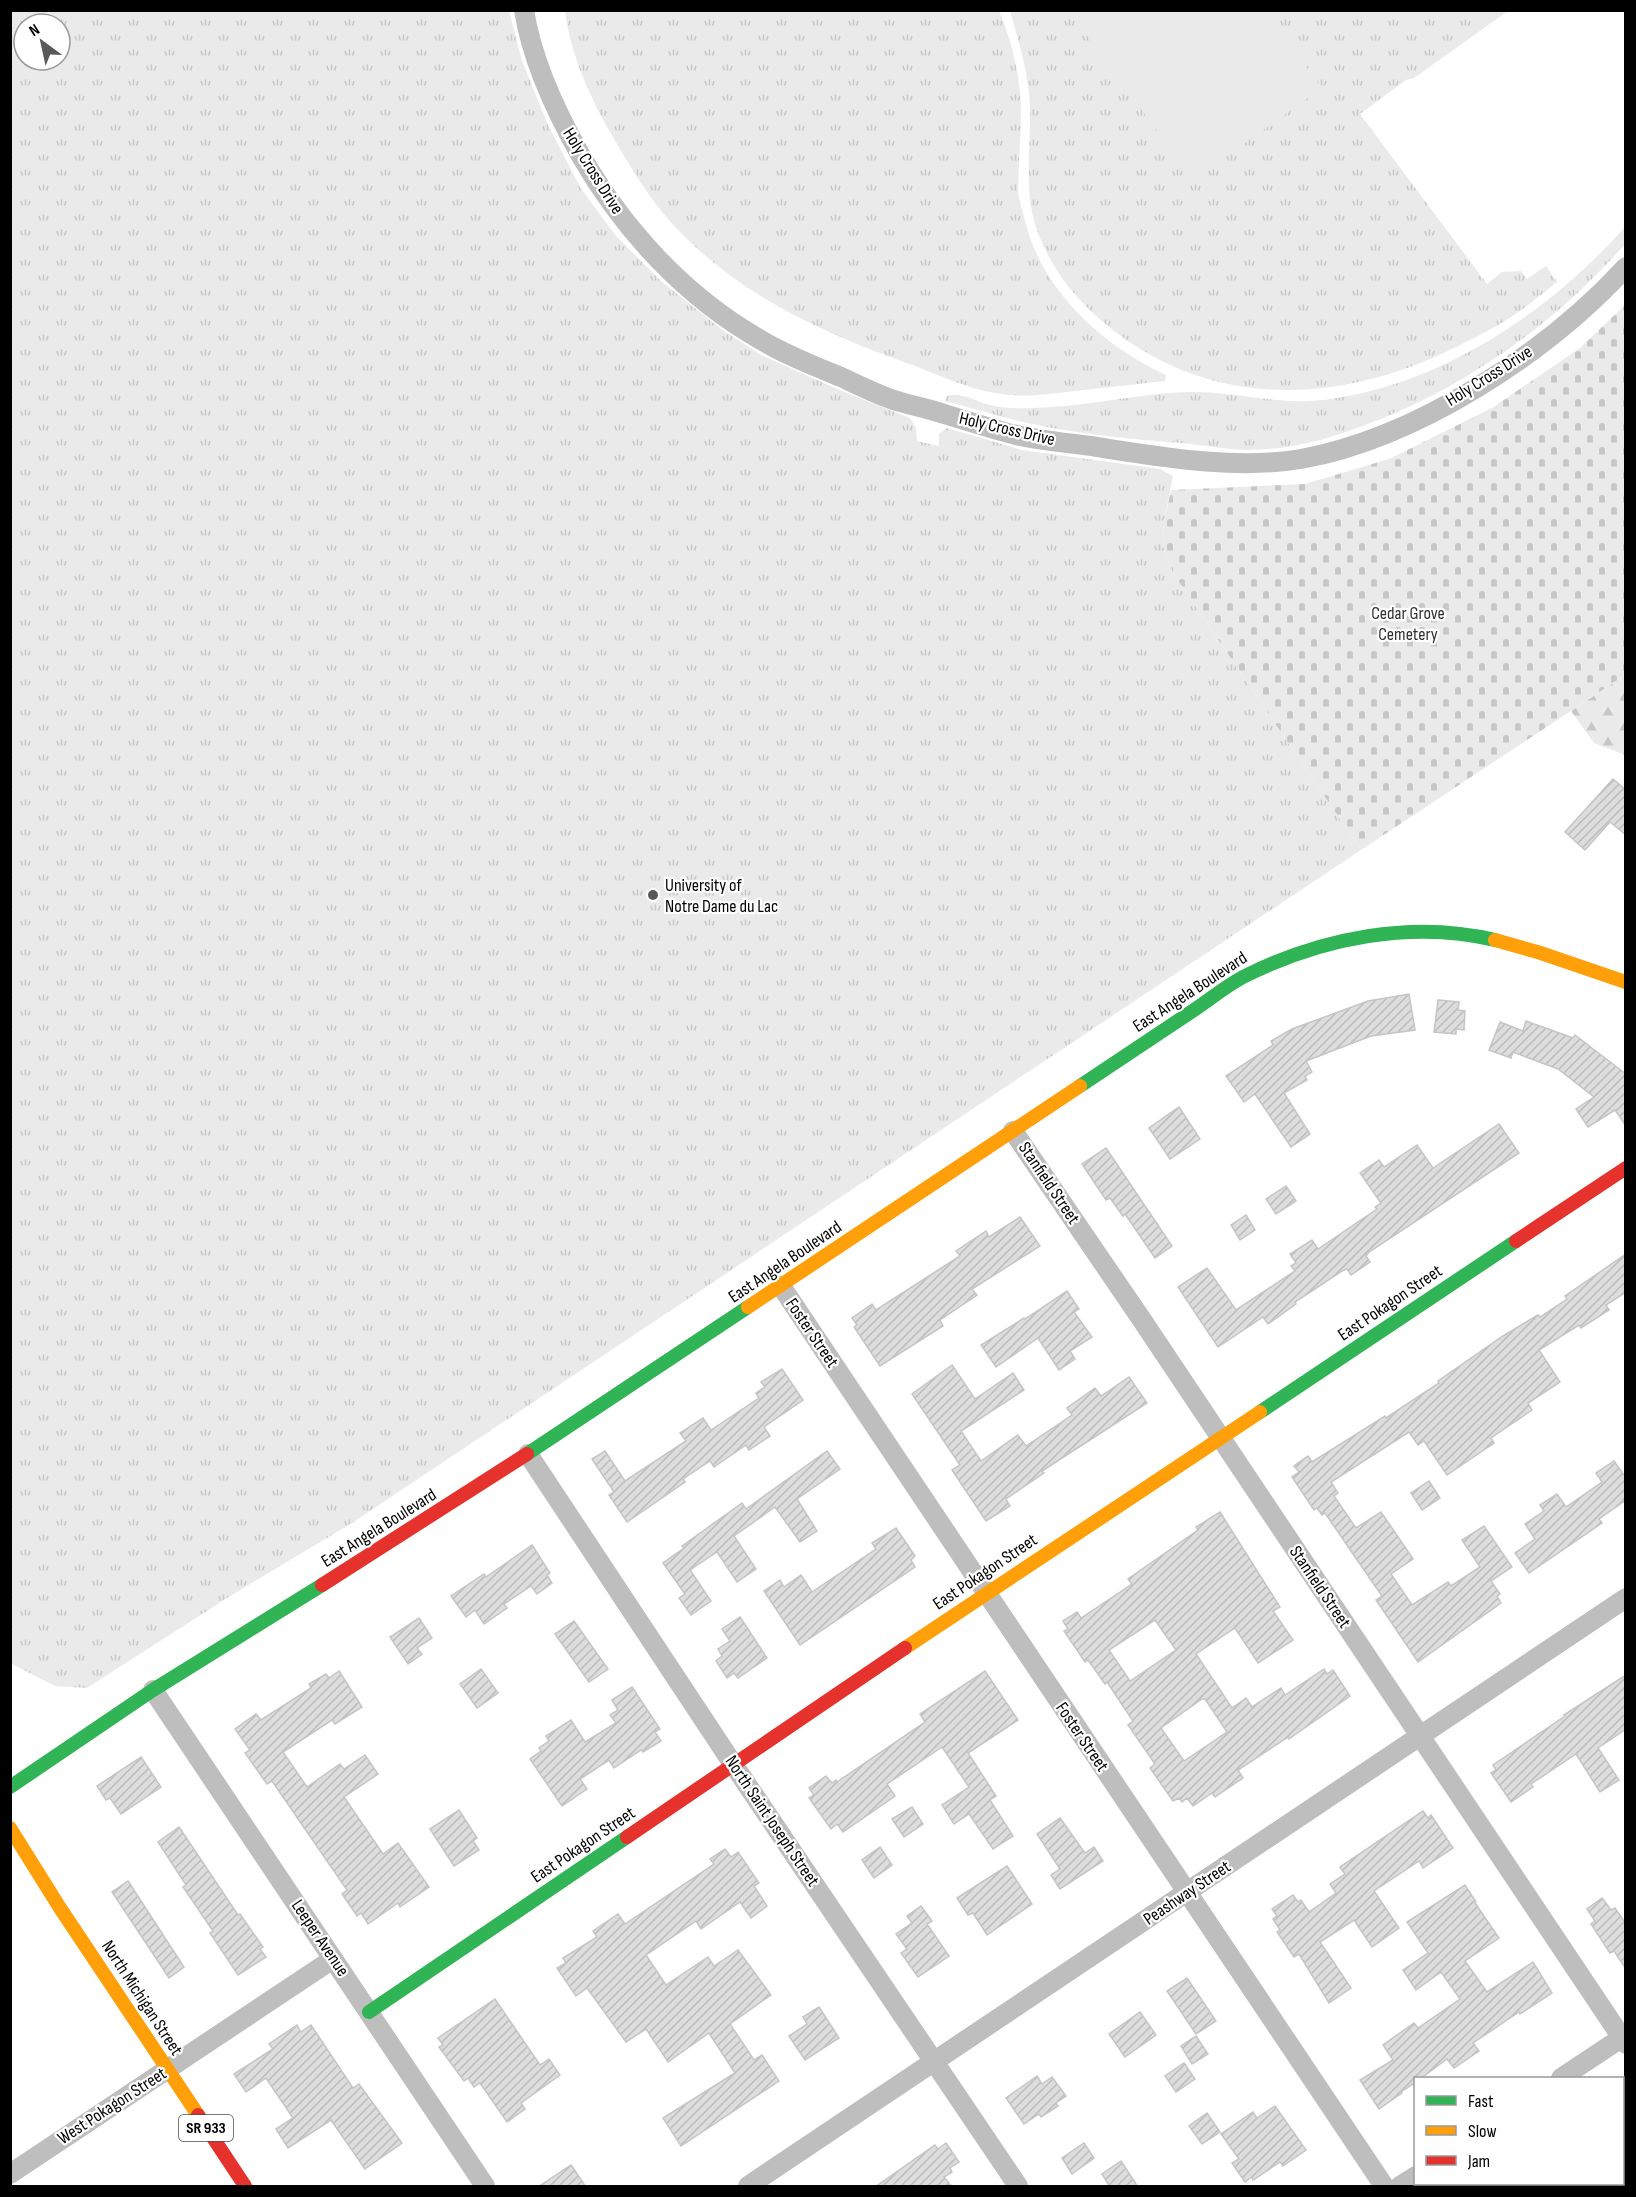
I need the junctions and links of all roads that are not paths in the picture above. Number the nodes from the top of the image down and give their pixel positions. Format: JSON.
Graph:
{"nodes":[{"id":1,"x":524,"y":10,"type":"edge"},
{"id":2,"x":1626,"y":267,"type":"edge"},
{"id":3,"x":1626,"y":982,"type":"edge"},
{"id":4,"x":1013,"y":1131,"type":"junction"},
{"id":5,"x":1626,"y":1168,"type":"edge"},
{"id":6,"x":781,"y":1286,"type":"junction"},
{"id":7,"x":1220,"y":1438,"type":"junction"},
{"id":8,"x":528,"y":1454,"type":"junction"},
{"id":9,"x":987,"y":1593,"type":"junction"},
{"id":10,"x":1626,"y":1598,"type":"edge"},
{"id":11,"x":153,"y":1690,"type":"junction"},
{"id":12,"x":1419,"y":1736,"type":"junction"},
{"id":13,"x":733,"y":1764,"type":"junction"},
{"id":14,"x":10,"y":1787,"type":"edge"},
{"id":15,"x":10,"y":1828,"type":"edge"},
{"id":16,"x":1187,"y":1893,"type":"junction"},
{"id":17,"x":333,"y":1959,"type":"junction"},
{"id":18,"x":369,"y":2012,"type":"junction"},
{"id":19,"x":1624,"y":2039,"type":"edge"},
{"id":20,"x":934,"y":2063,"type":"junction"},
{"id":21,"x":168,"y":2070,"type":"junction"},
{"id":22,"x":1564,"y":2077,"type":"edge"},
{"id":23,"x":10,"y":2174,"type":"edge"},
{"id":24,"x":1414,"y":2177,"type":"edge"},
{"id":25,"x":245,"y":2187,"type":"edge"},
{"id":26,"x":485,"y":2187,"type":"edge"},
{"id":27,"x":748,"y":2187,"type":"edge"},
{"id":28,"x":1018,"y":2187,"type":"edge"},
{"id":29,"x":1384,"y":2187,"type":"edge"},
{"id":30,"x":1400,"y":2187,"type":"edge"}],
"edges":[{"from":1,"to":2,"type":"street","name":"Holy Cross Drive"},
{"from":3,"to":4,"type":"main road","name":"East Angela Boulevard"},
{"from":4,"to":6,"type":"main road","name":"East Angela Boulevard"},
{"from":4,"to":7,"type":"street","name":"Stanfield Street"},
{"from":5,"to":7,"type":"main road","name":"East Pokagon Street"},
{"from":6,"to":8,"type":"main road","name":"East Angela Boulevard"},
{"from":6,"to":9,"type":"street","name":"Foster Street"},
{"from":7,"to":9,"type":"main road","name":"East Pokagon Street"},
{"from":7,"to":12,"type":"street","name":"Stanfield Street"},
{"from":8,"to":11,"type":"main road","name":"East Angela Boulevard"},
{"from":8,"to":13,"type":"street","name":"North Saint Joseph Street"},
{"from":9,"to":13,"type":"main road","name":"East Pokagon Street"},
{"from":9,"to":16,"type":"street","name":"Foster Street"},
{"from":10,"to":12,"type":"street","name":"Peashway Street"},
{"from":11,"to":14,"type":"main road","name":"East Angela Boulevard"},
{"from":11,"to":17,"type":"street","name":"Leeper Avenue"},
{"from":12,"to":16,"type":"street","name":"Peashway Street"},
{"from":12,"to":19,"type":"street","name":"Stanfield Street"},
{"from":13,"to":18,"type":"main road","name":"East Pokagon Street"},
{"from":13,"to":20,"type":"street","name":"North Saint Joseph Street"},
{"from":15,"to":21,"type":"main road","name":"North Michigan Street","number":"SR 933"},
{"from":16,"to":20,"type":"street","name":"Peashway Street"},
{"from":16,"to":29,"type":"street","name":"Foster Street"},
{"from":17,"to":18,"type":"street","name":"Leeper Avenue"},
{"from":17,"to":21,"type":"street","name":"West Pokagon Street"},
{"from":18,"to":26,"type":"street","name":"Leeper Avenue"},
{"from":19,"to":22,"type":"street"},
{"from":20,"to":27,"type":"street","name":"Peashway Street"},
{"from":20,"to":28,"type":"street","name":"North Saint Joseph Street"},
{"from":21,"to":23,"type":"street","name":"West Pokagon Street"},
{"from":21,"to":25,"type":"main road","name":"North Michigan Street","number":"SR 933"},
{"from":24,"to":30,"type":"street"}]}
